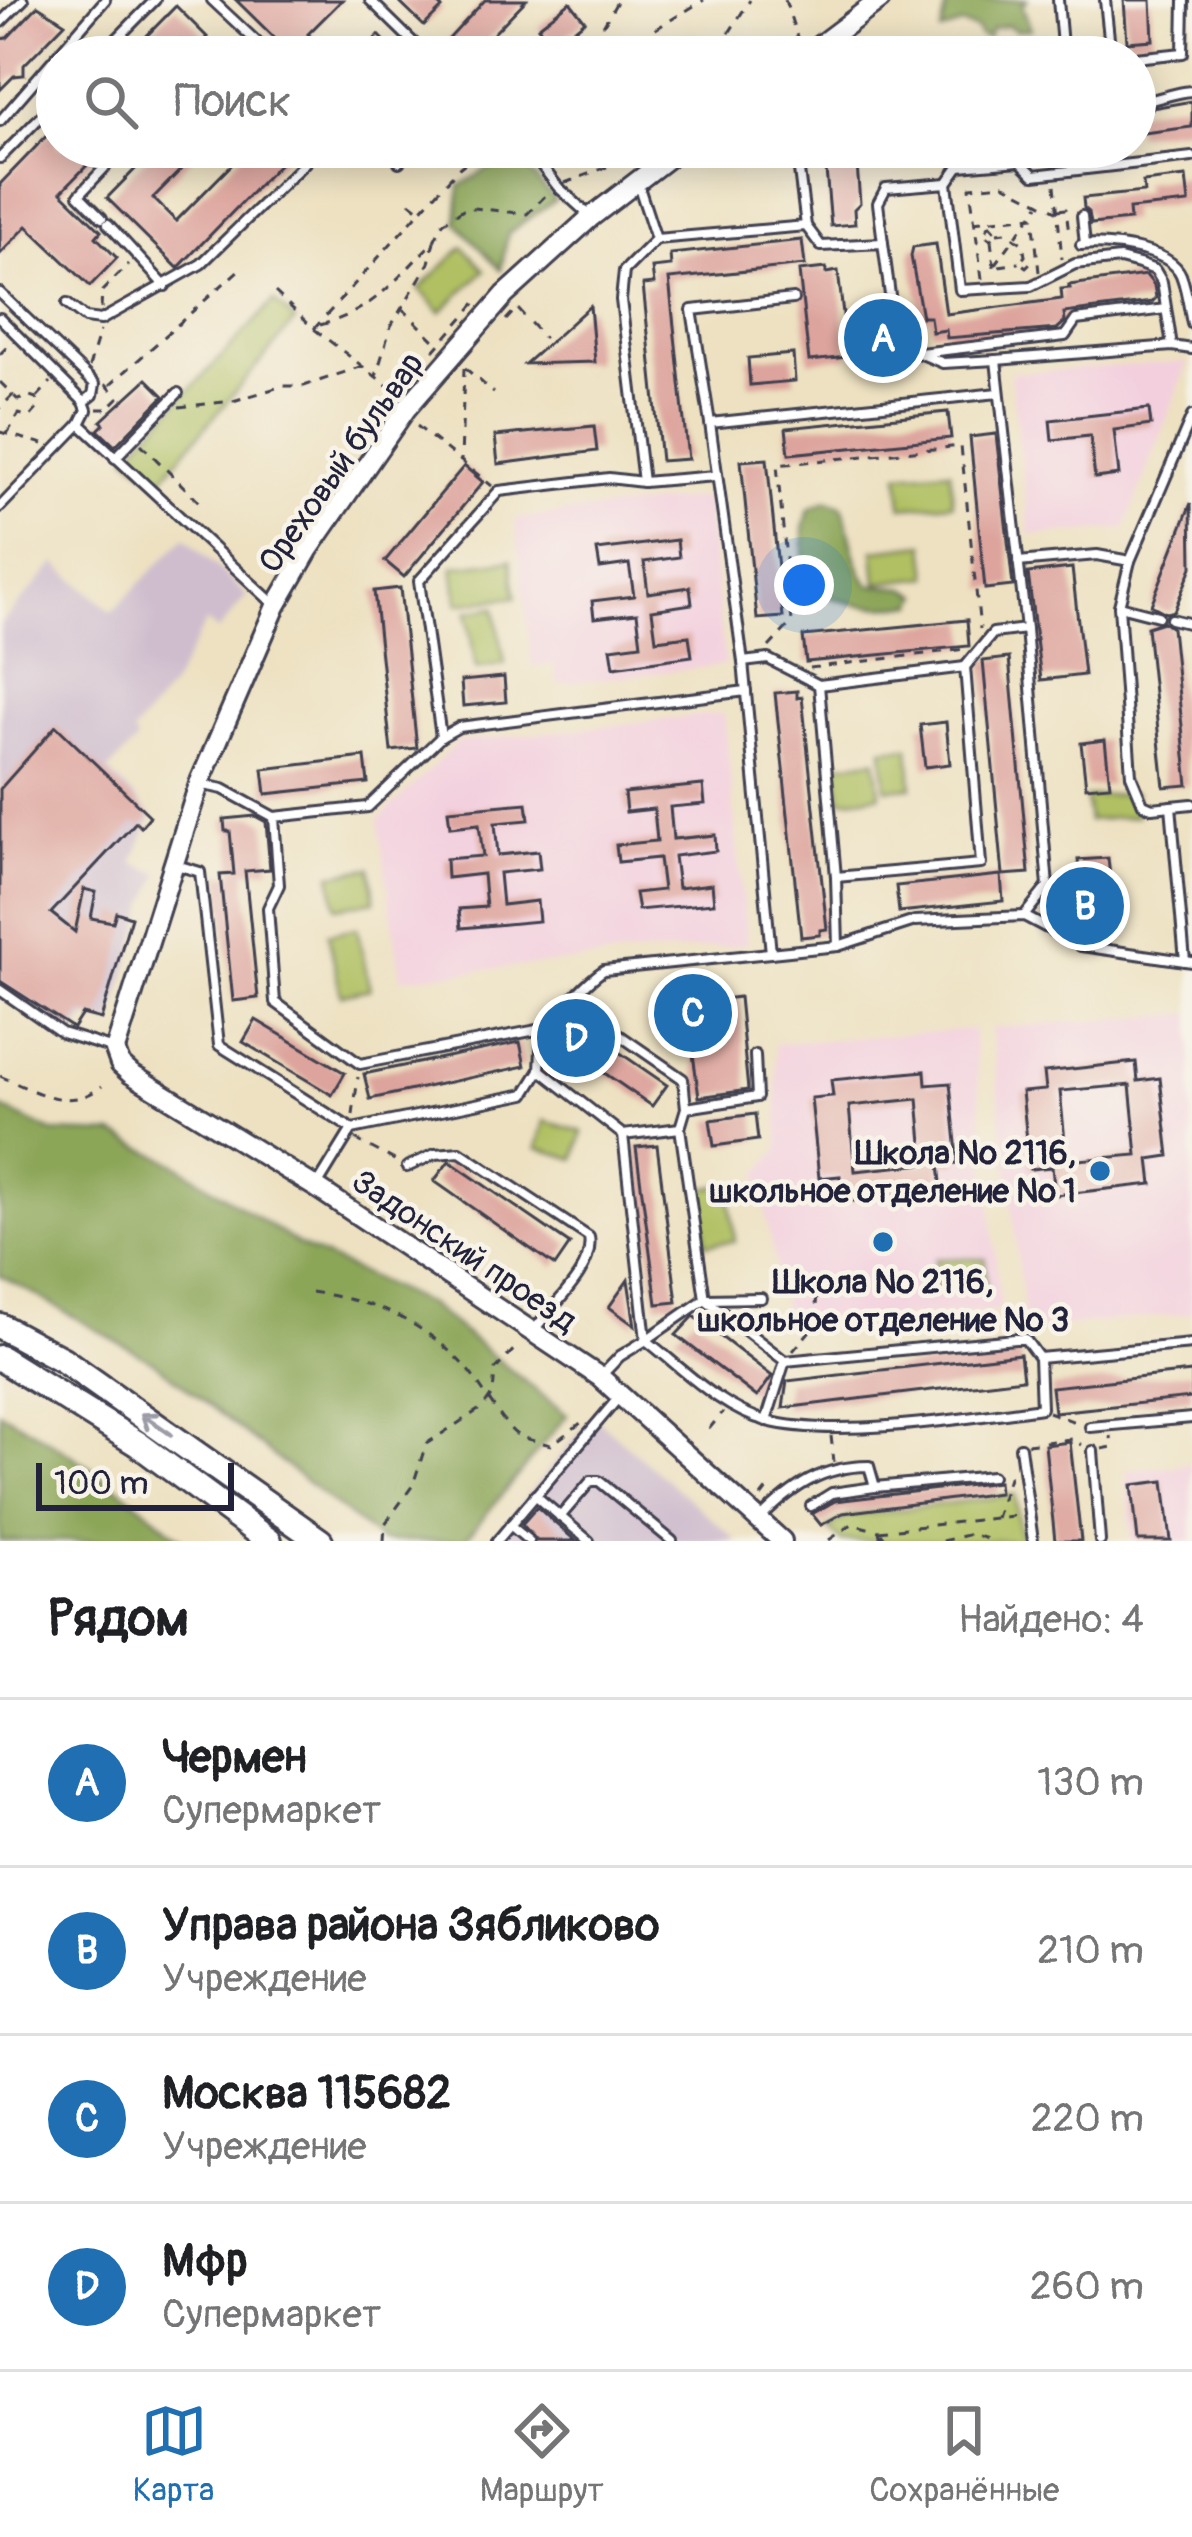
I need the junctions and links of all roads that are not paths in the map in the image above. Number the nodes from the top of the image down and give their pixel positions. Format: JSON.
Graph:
{"nodes":[{"id":1,"x":23,"y":0,"type":"edge"},
{"id":2,"x":105,"y":0,"type":"edge"},
{"id":3,"x":155,"y":0,"type":"edge"},
{"id":4,"x":212,"y":0,"type":"edge"},
{"id":5,"x":370,"y":0,"type":"edge"},
{"id":6,"x":880,"y":0,"type":"edge"},
{"id":7,"x":1058,"y":0,"type":"edge"},
{"id":8,"x":1106,"y":0,"type":"edge"},
{"id":9,"x":1184,"y":0,"type":"edge"},
{"id":10,"x":0,"y":23,"type":"edge"},
{"id":11,"x":74,"y":36,"type":"edge"},
{"id":12,"x":120,"y":36,"type":"edge"},
{"id":13,"x":250,"y":36,"type":"edge"},
{"id":14,"x":407,"y":36,"type":"edge"},
{"id":15,"x":825,"y":36,"type":"edge"},
{"id":16,"x":1061,"y":36,"type":"edge"},
{"id":17,"x":1109,"y":36,"type":"edge"},
{"id":18,"x":1156,"y":56,"type":"edge"},
{"id":19,"x":36,"y":80,"type":"edge"},
{"id":20,"x":1192,"y":91,"type":"edge"},
{"id":21,"x":1156,"y":101,"type":"edge"},
{"id":22,"x":0,"y":121,"type":"edge"},
{"id":23,"x":36,"y":121,"type":"edge"},
{"id":24,"x":1192,"y":157,"type":"edge"},
{"id":25,"x":0,"y":158,"type":"edge"},
{"id":26,"x":1156,"y":161,"type":"edge"},
{"id":27,"x":104,"y":168,"type":"edge"},
{"id":28,"x":299,"y":168,"type":"edge"},
{"id":29,"x":546,"y":168,"type":"edge"},
{"id":30,"x":648,"y":168,"type":"edge"},
{"id":31,"x":799,"y":168,"type":"edge"},
{"id":32,"x":958,"y":168,"type":"edge"},
{"id":33,"x":1027,"y":168,"type":"edge"},
{"id":34,"x":1096,"y":168,"type":"edge"},
{"id":35,"x":632,"y":178,"type":"junction"},
{"id":36,"x":947,"y":183,"type":"junction"},
{"id":37,"x":1082,"y":216,"type":"dead end"},
{"id":38,"x":591,"y":217,"type":"junction"},
{"id":39,"x":806,"y":226,"type":"junction"},
{"id":40,"x":656,"y":238,"type":"junction"},
{"id":41,"x":883,"y":242,"type":"junction"},
{"id":42,"x":165,"y":286,"type":"junction"},
{"id":43,"x":0,"y":293,"type":"edge"},
{"id":44,"x":793,"y":299,"type":"dead end"},
{"id":45,"x":67,"y":304,"type":"dead end"},
{"id":46,"x":1166,"y":309,"type":"junction"},
{"id":47,"x":0,"y":318,"type":"edge"},
{"id":48,"x":1192,"y":324,"type":"edge"},
{"id":49,"x":1172,"y":346,"type":"junction"},
{"id":50,"x":1192,"y":349,"type":"edge"},
{"id":51,"x":919,"y":353,"type":"junction"},
{"id":52,"x":996,"y":360,"type":"junction"},
{"id":53,"x":178,"y":393,"type":"dead end"},
{"id":54,"x":998,"y":393,"type":"junction"},
{"id":55,"x":85,"y":402,"type":"junction"},
{"id":56,"x":1192,"y":416,"type":"edge"},
{"id":57,"x":710,"y":423,"type":"junction"},
{"id":58,"x":80,"y":424,"type":"junction"},
{"id":59,"x":115,"y":458,"type":"junction"},
{"id":60,"x":717,"y":476,"type":"junction"},
{"id":61,"x":643,"y":482,"type":"junction"},
{"id":62,"x":0,"y":507,"type":"edge"},
{"id":63,"x":1130,"y":561,"type":"junction"},
{"id":64,"x":1018,"y":562,"type":"junction"},
{"id":65,"x":276,"y":606,"type":"junction"},
{"id":66,"x":1119,"y":606,"type":"junction"},
{"id":67,"x":1158,"y":616,"type":"dead end"},
{"id":68,"x":1171,"y":619,"type":"dead end"},
{"id":69,"x":1192,"y":624,"type":"edge"},
{"id":70,"x":1026,"y":629,"type":"junction"},
{"id":71,"x":743,"y":662,"type":"junction"},
{"id":72,"x":965,"y":667,"type":"junction"},
{"id":73,"x":819,"y":685,"type":"junction"},
{"id":74,"x":746,"y":691,"type":"junction"},
{"id":75,"x":441,"y":736,"type":"junction"},
{"id":76,"x":199,"y":784,"type":"junction"},
{"id":77,"x":1192,"y":804,"type":"edge"},
{"id":78,"x":1171,"y":806,"type":"junction"},
{"id":79,"x":274,"y":817,"type":"junction"},
{"id":80,"x":173,"y":864,"type":"junction"},
{"id":81,"x":836,"y":877,"type":"junction"},
{"id":82,"x":1024,"y":916,"type":"junction"},
{"id":83,"x":838,"y":946,"type":"junction"},
{"id":84,"x":771,"y":953,"type":"junction"},
{"id":85,"x":1188,"y":962,"type":"edge"},
{"id":86,"x":0,"y":991,"type":"edge"},
{"id":87,"x":573,"y":1003,"type":"junction"},
{"id":88,"x":542,"y":1029,"type":"junction"},
{"id":89,"x":115,"y":1050,"type":"junction"},
{"id":90,"x":754,"y":1055,"type":"dead end"},
{"id":91,"x":540,"y":1070,"type":"junction"},
{"id":92,"x":686,"y":1108,"type":"junction"},
{"id":93,"x":680,"y":1128,"type":"junction"},
{"id":94,"x":350,"y":1132,"type":"junction"},
{"id":95,"x":623,"y":1135,"type":"junction"},
{"id":96,"x":407,"y":1167,"type":"road end"},
{"id":97,"x":317,"y":1188,"type":"junction"},
{"id":98,"x":761,"y":1298,"type":"dead end"},
{"id":99,"x":705,"y":1299,"type":"junction"},
{"id":100,"x":0,"y":1326,"type":"edge"},
{"id":101,"x":527,"y":1337,"type":"junction"},
{"id":102,"x":646,"y":1340,"type":"junction"},
{"id":103,"x":1192,"y":1344,"type":"edge"},
{"id":104,"x":0,"y":1358,"type":"edge"},
{"id":105,"x":1039,"y":1358,"type":"junction"},
{"id":106,"x":784,"y":1361,"type":"junction"},
{"id":107,"x":600,"y":1377,"type":"junction"},
{"id":108,"x":621,"y":1395,"type":"junction"},
{"id":109,"x":1192,"y":1418,"type":"edge"},
{"id":110,"x":766,"y":1421,"type":"junction"},
{"id":111,"x":1090,"y":1427,"type":"road end"},
{"id":112,"x":1020,"y":1447,"type":"road end"},
{"id":113,"x":1093,"y":1450,"type":"road end"},
{"id":114,"x":992,"y":1476,"type":"dead end"},
{"id":115,"x":875,"y":1486,"type":"junction"},
{"id":116,"x":535,"y":1495,"type":"junction"},
{"id":117,"x":811,"y":1506,"type":"dead end"},
{"id":118,"x":560,"y":1516,"type":"junction"},
{"id":119,"x":759,"y":1520,"type":"junction"},
{"id":120,"x":510,"y":1526,"type":"junction"},
{"id":121,"x":269,"y":1541,"type":"edge"},
{"id":122,"x":320,"y":1541,"type":"edge"},
{"id":123,"x":497,"y":1541,"type":"edge"},
{"id":124,"x":529,"y":1541,"type":"edge"},
{"id":125,"x":589,"y":1541,"type":"edge"},
{"id":126,"x":672,"y":1541,"type":"edge"},
{"id":127,"x":782,"y":1541,"type":"edge"},
{"id":128,"x":1033,"y":1541,"type":"edge"},
{"id":129,"x":1100,"y":1541,"type":"edge"}],
"edges":[{"from":1,"to":10,"type":"lane"},
{"from":2,"to":11,"type":"lane"},
{"from":3,"to":12,"type":"lane"},
{"from":4,"to":13,"type":"lane"},
{"from":5,"to":14,"type":"lane"},
{"from":6,"to":15,"type":"street"},
{"from":7,"to":16,"type":"lane"},
{"from":8,"to":17,"type":"lane"},
{"from":9,"to":18,"type":"lane"},
{"from":19,"to":22,"type":"lane"},
{"from":20,"to":21,"type":"lane"},
{"from":23,"to":25,"type":"lane"},
{"from":24,"to":26,"type":"lane"},
{"from":27,"to":42,"type":"lane"},
{"from":28,"to":42,"type":"lane"},
{"from":29,"to":38,"type":"lane"},
{"from":30,"to":35,"type":"street","name":"Ореховый бульвар"},
{"from":31,"to":39,"type":"lane"},
{"from":32,"to":36,"type":"lane"},
{"from":33,"to":34,"type":"lane"},
{"from":35,"to":38,"type":"street","name":"Ореховый бульвар"},
{"from":35,"to":40,"type":"lane"},
{"from":36,"to":41,"type":"lane"},
{"from":36,"to":46,"type":"lane"},
{"from":37,"to":48,"type":"lane"},
{"from":38,"to":65,"type":"street","name":"Ореховый бульвар"},
{"from":39,"to":40,"type":"lane"},
{"from":39,"to":41,"type":"lane"},
{"from":40,"to":61,"type":"lane"},
{"from":41,"to":51,"type":"lane"},
{"from":42,"to":45,"type":"lane"},
{"from":43,"to":55,"type":"lane"},
{"from":44,"to":57,"type":"lane"},
{"from":46,"to":49,"type":"lane"},
{"from":46,"to":51,"type":"lane"},
{"from":47,"to":55,"type":"lane"},
{"from":49,"to":50,"type":"lane"},
{"from":49,"to":52,"type":"lane"},
{"from":51,"to":52,"type":"lane"},
{"from":52,"to":54,"type":"lane"},
{"from":53,"to":59,"type":"lane"},
{"from":54,"to":57,"type":"lane"},
{"from":54,"to":64,"type":"lane"},
{"from":55,"to":58,"type":"lane"},
{"from":56,"to":63,"type":"lane"},
{"from":57,"to":60,"type":"lane"},
{"from":58,"to":59,"type":"lane"},
{"from":58,"to":62,"type":"lane"},
{"from":59,"to":65,"type":"lane"},
{"from":60,"to":61,"type":"lane"},
{"from":60,"to":71,"type":"lane"},
{"from":61,"to":75,"type":"lane"},
{"from":63,"to":64,"type":"lane"},
{"from":63,"to":66,"type":"lane"},
{"from":64,"to":70,"type":"lane"},
{"from":65,"to":76,"type":"street","name":"Ореховый бульвар"},
{"from":66,"to":67,"type":"lane"},
{"from":66,"to":78,"type":"lane"},
{"from":68,"to":69,"type":"lane"},
{"from":70,"to":72,"type":"lane"},
{"from":70,"to":82,"type":"lane"},
{"from":71,"to":73,"type":"lane"},
{"from":71,"to":74,"type":"lane"},
{"from":72,"to":73,"type":"lane"},
{"from":72,"to":81,"type":"lane"},
{"from":73,"to":81,"type":"lane"},
{"from":74,"to":75,"type":"lane"},
{"from":74,"to":84,"type":"lane"},
{"from":75,"to":79,"type":"lane"},
{"from":76,"to":79,"type":"lane"},
{"from":76,"to":80,"type":"street","name":"Ореховый бульвар"},
{"from":77,"to":78,"type":"lane"},
{"from":78,"to":85,"type":"lane"},
{"from":79,"to":88,"type":"lane"},
{"from":80,"to":89,"type":"street","name":"Ореховый бульвар"},
{"from":80,"to":94,"type":"lane"},
{"from":81,"to":83,"type":"lane"},
{"from":82,"to":83,"type":"lane"},
{"from":82,"to":85,"type":"lane"},
{"from":83,"to":84,"type":"lane"},
{"from":84,"to":87,"type":"lane"},
{"from":86,"to":89,"type":"lane"},
{"from":87,"to":88,"type":"lane"},
{"from":87,"to":92,"type":"lane"},
{"from":88,"to":91,"type":"lane"},
{"from":89,"to":97,"type":"street","name":"Задонский проезд"},
{"from":90,"to":92,"type":"lane"},
{"from":91,"to":94,"type":"lane"},
{"from":91,"to":95,"type":"lane"},
{"from":92,"to":93,"type":"lane"},
{"from":93,"to":95,"type":"lane"},
{"from":93,"to":99,"type":"lane"},
{"from":94,"to":97,"type":"lane"},
{"from":95,"to":102,"type":"lane"},
{"from":96,"to":101,"type":"lane"},
{"from":97,"to":101,"type":"street","name":"Задонский проезд"},
{"from":98,"to":99,"type":"lane"},
{"from":99,"to":102,"type":"lane"},
{"from":99,"to":106,"type":"lane"},
{"from":122,"to":100,"type":"main road","one_way":true},
{"from":101,"to":107,"type":"street","name":"Задонский проезд"},
{"from":102,"to":107,"type":"lane"},
{"from":102,"to":110,"type":"lane"},
{"from":103,"to":105,"type":"lane"},
{"from":104,"to":121,"type":"main road"},
{"from":105,"to":106,"type":"lane"},
{"from":105,"to":110,"type":"lane"},
{"from":106,"to":110,"type":"lane"},
{"from":107,"to":108,"type":"street","name":"Задонский проезд"},
{"from":108,"to":116,"type":"lane"},
{"from":108,"to":119,"type":"street","name":"Задонский проезд"},
{"from":109,"to":111,"type":"lane"},
{"from":112,"to":128,"type":"lane"},
{"from":113,"to":129,"type":"lane"},
{"from":114,"to":115,"type":"lane"},
{"from":115,"to":117,"type":"lane"},
{"from":115,"to":119,"type":"lane"},
{"from":116,"to":118,"type":"lane"},
{"from":116,"to":120,"type":"lane"},
{"from":118,"to":125,"type":"lane"},
{"from":118,"to":126,"type":"lane"},
{"from":119,"to":127,"type":"street","name":"Задонский проезд"},
{"from":120,"to":123,"type":"lane"},
{"from":120,"to":124,"type":"lane"}]}
